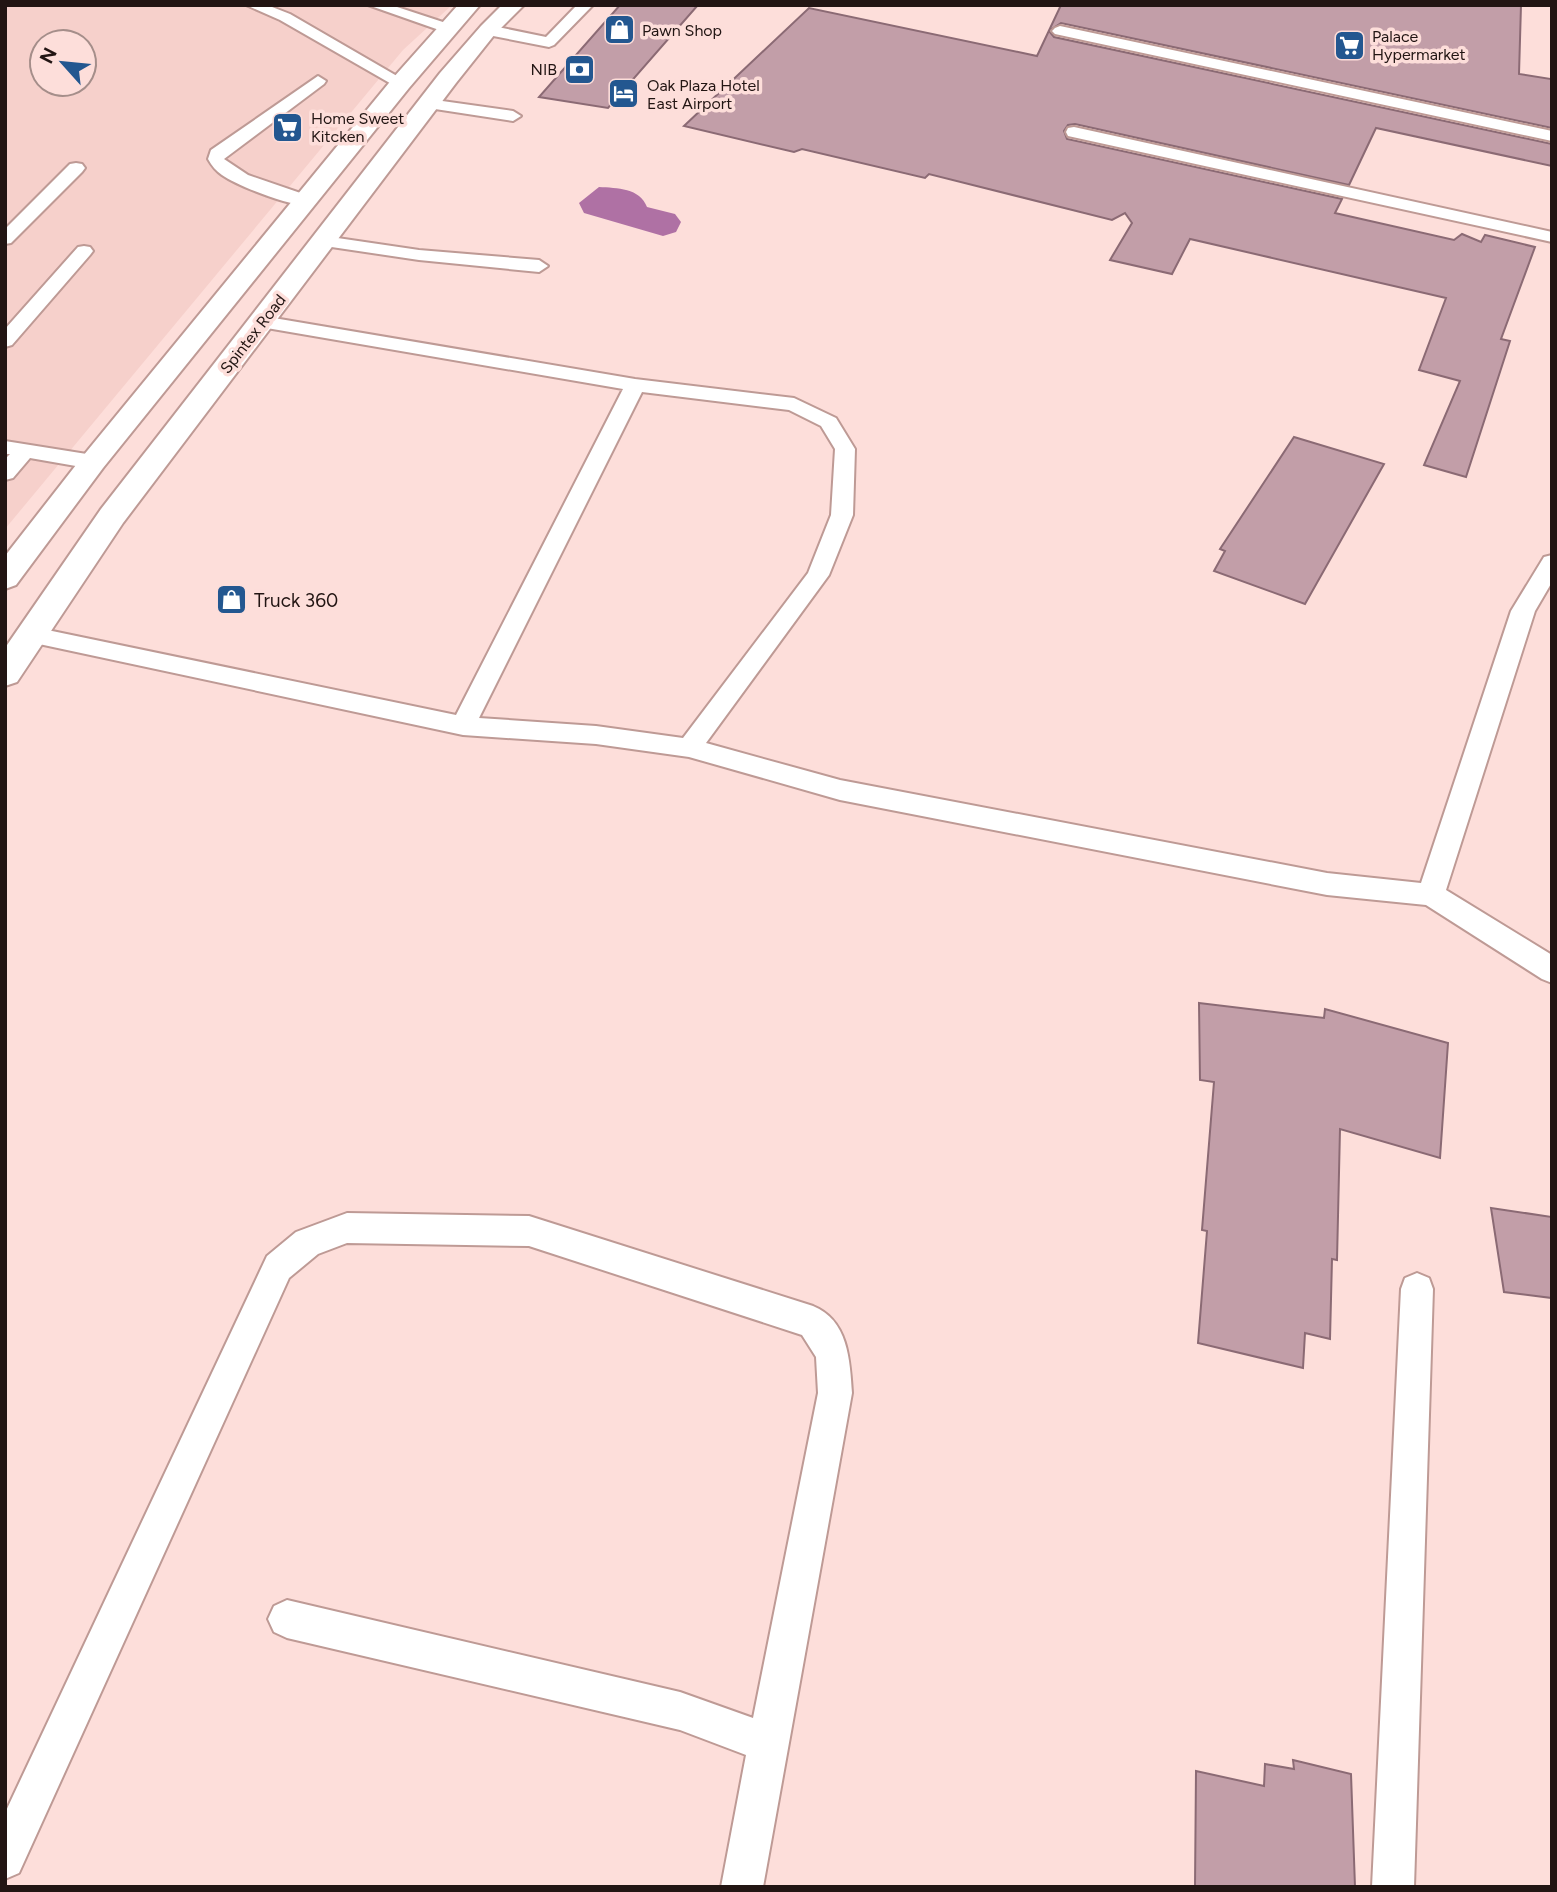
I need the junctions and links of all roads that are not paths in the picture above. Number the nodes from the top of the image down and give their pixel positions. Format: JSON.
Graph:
{"nodes":[{"id":1,"x":253,"y":5,"type":"edge"},
{"id":2,"x":375,"y":5,"type":"edge"},
{"id":3,"x":470,"y":5,"type":"edge"},
{"id":4,"x":514,"y":5,"type":"edge"},
{"id":5,"x":586,"y":5,"type":"edge"},
{"id":6,"x":447,"y":28,"type":"junction"},
{"id":7,"x":488,"y":30,"type":"junction"},
{"id":8,"x":1060,"y":31,"type":"dead end"},
{"id":9,"x":318,"y":81,"type":"dead end"},
{"id":10,"x":401,"y":83,"type":"junction"},
{"id":11,"x":428,"y":104,"type":"junction"},
{"id":12,"x":513,"y":116,"type":"dead end"},
{"id":13,"x":1074,"y":132,"type":"dead end"},
{"id":14,"x":1552,"y":136,"type":"edge"},
{"id":15,"x":76,"y":168,"type":"dead end"},
{"id":16,"x":306,"y":201,"type":"junction"},
{"id":17,"x":1552,"y":237,"type":"edge"},
{"id":18,"x":5,"y":239,"type":"edge"},
{"id":19,"x":324,"y":241,"type":"junction"},
{"id":20,"x":84,"y":251,"type":"dead end"},
{"id":21,"x":539,"y":267,"type":"dead end"},
{"id":22,"x":262,"y":323,"type":"junction"},
{"id":23,"x":5,"y":341,"type":"edge"},
{"id":24,"x":635,"y":385,"type":"junction"},
{"id":25,"x":15,"y":449,"type":"edge"},
{"id":26,"x":93,"y":462,"type":"junction"},
{"id":27,"x":5,"y":473,"type":"edge"},
{"id":28,"x":1552,"y":562,"type":"edge"},
{"id":29,"x":5,"y":578,"type":"edge"},
{"id":30,"x":33,"y":635,"type":"junction"},
{"id":31,"x":5,"y":674,"type":"edge"},
{"id":32,"x":463,"y":726,"type":"junction"},
{"id":33,"x":690,"y":748,"type":"junction"},
{"id":34,"x":1431,"y":895,"type":"junction"},
{"id":35,"x":1552,"y":971,"type":"edge"},
{"id":36,"x":1417,"y":1289,"type":"dead end"},
{"id":37,"x":287,"y":1619,"type":"dead end"},
{"id":38,"x":768,"y":1743,"type":"junction"},
{"id":39,"x":5,"y":1859,"type":"edge"},
{"id":40,"x":742,"y":1887,"type":"edge"},
{"id":41,"x":1393,"y":1887,"type":"edge"}],
"edges":[{"from":1,"to":10,"type":"lane"},
{"from":2,"to":6,"type":"lane"},
{"from":3,"to":6,"type":"main road"},
{"from":4,"to":7,"type":"main road","name":"Spintex Road"},
{"from":5,"to":7,"type":"lane"},
{"from":6,"to":10,"type":"main road"},
{"from":7,"to":11,"type":"main road","name":"Spintex Road"},
{"from":8,"to":14,"type":"lane"},
{"from":9,"to":16,"type":"lane"},
{"from":10,"to":16,"type":"main road"},
{"from":11,"to":12,"type":"lane"},
{"from":11,"to":19,"type":"main road","name":"Spintex Road"},
{"from":13,"to":17,"type":"lane"},
{"from":15,"to":18,"type":"lane"},
{"from":16,"to":26,"type":"main road"},
{"from":19,"to":21,"type":"lane"},
{"from":19,"to":22,"type":"main road","name":"Spintex Road"},
{"from":20,"to":23,"type":"lane"},
{"from":22,"to":24,"type":"lane"},
{"from":22,"to":30,"type":"main road","name":"Spintex Road"},
{"from":24,"to":32,"type":"lane"},
{"from":24,"to":33,"type":"lane"},
{"from":25,"to":26,"type":"lane"},
{"from":25,"to":27,"type":"lane"},
{"from":26,"to":29,"type":"main road"},
{"from":28,"to":34,"type":"lane"},
{"from":30,"to":31,"type":"main road","name":"Spintex Road"},
{"from":30,"to":32,"type":"lane"},
{"from":32,"to":33,"type":"lane"},
{"from":33,"to":34,"type":"lane"},
{"from":34,"to":35,"type":"lane"},
{"from":36,"to":41,"type":"lane"},
{"from":37,"to":38,"type":"lane"},
{"from":38,"to":39,"type":"lane"},
{"from":38,"to":40,"type":"lane"}]}
